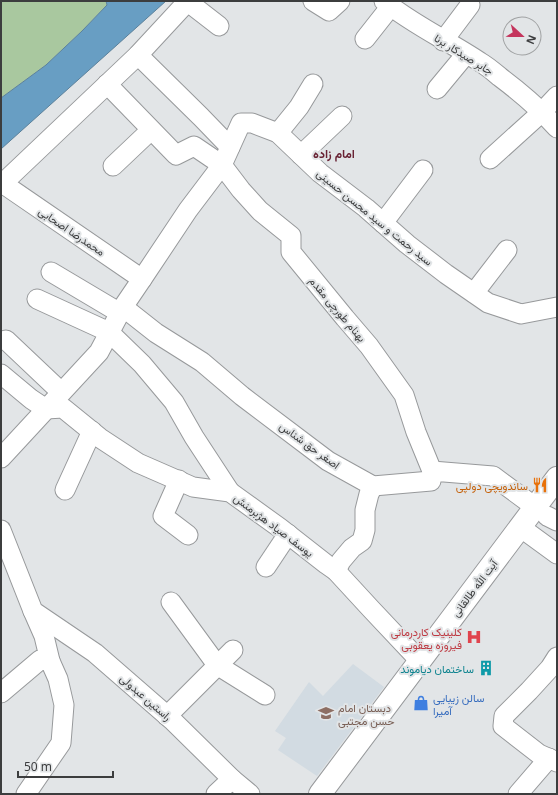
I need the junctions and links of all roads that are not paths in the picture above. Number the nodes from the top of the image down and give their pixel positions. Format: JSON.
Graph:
{"nodes":[{"id":1,"x":188,"y":1,"type":"edge"},
{"id":2,"x":313,"y":1,"type":"edge"},
{"id":3,"x":340,"y":1,"type":"edge"},
{"id":4,"x":388,"y":4,"type":"edge"},
{"id":5,"x":470,"y":4,"type":"dead end"},
{"id":6,"x":219,"y":26,"type":"dead end"},
{"id":7,"x":365,"y":40,"type":"dead end"},
{"id":8,"x":443,"y":41,"type":"junction"},
{"id":9,"x":138,"y":54,"type":"junction"},
{"id":10,"x":466,"y":54,"type":"junction"},
{"id":11,"x":107,"y":84,"type":"junction"},
{"id":12,"x":313,"y":84,"type":"dead end"},
{"id":13,"x":437,"y":89,"type":"dead end"},
{"id":14,"x":557,"y":96,"type":"edge"},
{"id":15,"x":542,"y":112,"type":"junction"},
{"id":16,"x":342,"y":116,"type":"dead end"},
{"id":17,"x":557,"y":128,"type":"edge"},
{"id":18,"x":152,"y":130,"type":"junction"},
{"id":19,"x":278,"y":133,"type":"junction"},
{"id":20,"x":230,"y":148,"type":"junction"},
{"id":21,"x":301,"y":155,"type":"junction"},
{"id":22,"x":490,"y":159,"type":"dead end"},
{"id":23,"x":222,"y":165,"type":"junction"},
{"id":24,"x":113,"y":166,"type":"dead end"},
{"id":25,"x":423,"y":170,"type":"dead end"},
{"id":26,"x":2,"y":184,"type":"edge"},
{"id":27,"x":383,"y":223,"type":"junction"},
{"id":28,"x":507,"y":250,"type":"dead end"},
{"id":29,"x":51,"y":272,"type":"dead end"},
{"id":30,"x":142,"y":279,"type":"junction"},
{"id":31,"x":474,"y":293,"type":"junction"},
{"id":32,"x":37,"y":298,"type":"dead end"},
{"id":33,"x":557,"y":307,"type":"edge"},
{"id":34,"x":121,"y":310,"type":"junction"},
{"id":35,"x":109,"y":332,"type":"junction"},
{"id":36,"x":6,"y":340,"type":"dead end"},
{"id":37,"x":1,"y":374,"type":"edge"},
{"id":38,"x":62,"y":392,"type":"junction"},
{"id":39,"x":46,"y":409,"type":"junction"},
{"id":40,"x":92,"y":432,"type":"junction"},
{"id":41,"x":1,"y":458,"type":"edge"},
{"id":42,"x":432,"y":471,"type":"junction"},
{"id":43,"x":557,"y":478,"type":"edge"},
{"id":44,"x":179,"y":480,"type":"junction"},
{"id":45,"x":373,"y":486,"type":"junction"},
{"id":46,"x":65,"y":490,"type":"dead end"},
{"id":47,"x":230,"y":492,"type":"junction"},
{"id":48,"x":549,"y":512,"type":"edge"},
{"id":49,"x":1,"y":530,"type":"edge"},
{"id":50,"x":526,"y":532,"type":"junction"},
{"id":51,"x":188,"y":534,"type":"dead end"},
{"id":52,"x":288,"y":534,"type":"junction"},
{"id":53,"x":557,"y":554,"type":"edge"},
{"id":54,"x":266,"y":567,"type":"dead end"},
{"id":55,"x":336,"y":571,"type":"junction"},
{"id":56,"x":171,"y":602,"type":"dead end"},
{"id":57,"x":33,"y":611,"type":"junction"},
{"id":58,"x":233,"y":650,"type":"dead end"},
{"id":59,"x":420,"y":660,"type":"junction"},
{"id":60,"x":50,"y":661,"type":"junction"},
{"id":61,"x":218,"y":665,"type":"junction"},
{"id":62,"x":555,"y":665,"type":"edge"},
{"id":63,"x":1,"y":693,"type":"edge"},
{"id":64,"x":265,"y":694,"type":"dead end"},
{"id":65,"x":167,"y":716,"type":"junction"},
{"id":66,"x":553,"y":760,"type":"edge"},
{"id":67,"x":232,"y":779,"type":"junction"},
{"id":68,"x":26,"y":794,"type":"edge"},
{"id":69,"x":216,"y":794,"type":"edge"},
{"id":70,"x":250,"y":794,"type":"edge"},
{"id":71,"x":320,"y":794,"type":"edge"},
{"id":72,"x":338,"y":794,"type":"edge"},
{"id":73,"x":518,"y":794,"type":"edge"}],
"edges":[{"from":1,"to":6,"type":"street"},
{"from":1,"to":9,"type":"street"},
{"from":2,"to":3,"type":"street"},
{"from":4,"to":7,"type":"street"},
{"from":4,"to":8,"type":"street","name":"جابر صیدکار برنا"},
{"from":5,"to":8,"type":"street"},
{"from":8,"to":10,"type":"street","name":"جابر صیدکار برنا"},
{"from":9,"to":11,"type":"street"},
{"from":9,"to":20,"type":"street"},
{"from":10,"to":13,"type":"street"},
{"from":10,"to":15,"type":"street","name":"جابر صیدکار برنا"},
{"from":11,"to":18,"type":"street"},
{"from":11,"to":26,"type":"street"},
{"from":12,"to":19,"type":"street"},
{"from":14,"to":15,"type":"street"},
{"from":15,"to":17,"type":"street","name":"جابر صیدکار برنا"},
{"from":15,"to":22,"type":"street"},
{"from":16,"to":21,"type":"street"},
{"from":18,"to":23,"type":"street"},
{"from":18,"to":24,"type":"street"},
{"from":19,"to":20,"type":"street","name":"سید رحمت و سید محسن حسینی"},
{"from":19,"to":21,"type":"street","name":"سید رحمت و سید محسن حسینی"},
{"from":20,"to":23,"type":"street","name":"سید رحمت و سید محسن حسینی"},
{"from":21,"to":27,"type":"street","name":"سید رحمت و سید محسن حسینی"},
{"from":23,"to":30,"type":"street","name":"سید رحمت و سید محسن حسینی"},
{"from":23,"to":42,"type":"street","name":"بهنام طورچی مقدم"},
{"from":25,"to":27,"type":"street"},
{"from":26,"to":30,"type":"street","name":"محمدرضا اصحابی"},
{"from":27,"to":31,"type":"street","name":"سید رحمت و سید محسن حسینی"},
{"from":28,"to":31,"type":"street"},
{"from":29,"to":34,"type":"street","name":"اصغر حق شناس"},
{"from":30,"to":34,"type":"street","name":"سید رحمت و سید محسن حسینی"},
{"from":31,"to":33,"type":"street","name":"سید رحمت و سید محسن حسینی"},
{"from":32,"to":35,"type":"street"},
{"from":34,"to":35,"type":"street","name":"سید رحمت و سید محسن حسینی"},
{"from":34,"to":45,"type":"street","name":"اصغر حق شناس"},
{"from":35,"to":38,"type":"street","name":"سید رحمت و سید محسن حسینی"},
{"from":35,"to":47,"type":"street"},
{"from":36,"to":38,"type":"street"},
{"from":37,"to":39,"type":"street"},
{"from":38,"to":39,"type":"street","name":"سید رحمت و سید محسن حسینی"},
{"from":39,"to":40,"type":"street","name":"یوسف صیاد هژبرمنش"},
{"from":39,"to":41,"type":"street","name":"سید رحمت و سید محسن حسینی"},
{"from":40,"to":44,"type":"street","name":"یوسف صیاد هژبرمنش"},
{"from":40,"to":46,"type":"street"},
{"from":42,"to":45,"type":"street"},
{"from":42,"to":48,"type":"street"},
{"from":43,"to":48,"type":"main road","name":"آیت الله طالقانی"},
{"from":44,"to":47,"type":"street","name":"یوسف صیاد هژبرمنش"},
{"from":44,"to":51,"type":"street"},
{"from":45,"to":55,"type":"street"},
{"from":47,"to":52,"type":"street","name":"یوسف صیاد هژبرمنش"},
{"from":48,"to":50,"type":"main road","name":"آیت الله طالقانی"},
{"from":49,"to":57,"type":"street"},
{"from":50,"to":53,"type":"street"},
{"from":50,"to":59,"type":"main road","name":"آیت الله طالقانی"},
{"from":50,"to":72,"type":"main road","name":"آیت الله طالقانی"},
{"from":52,"to":54,"type":"street"},
{"from":52,"to":55,"type":"street","name":"یوسف صیاد هژبرمنش"},
{"from":55,"to":59,"type":"street","name":"یوسف صیاد هژبرمنش"},
{"from":56,"to":61,"type":"street"},
{"from":57,"to":60,"type":"street"},
{"from":57,"to":65,"type":"street","name":"راستین عبدولی"},
{"from":58,"to":61,"type":"street"},
{"from":59,"to":71,"type":"main road","name":"آیت الله طالقانی"},
{"from":60,"to":63,"type":"street"},
{"from":60,"to":68,"type":"street"},
{"from":61,"to":64,"type":"street"},
{"from":61,"to":65,"type":"street"},
{"from":62,"to":66,"type":"street"},
{"from":65,"to":67,"type":"street","name":"راستین عبدولی"},
{"from":66,"to":73,"type":"street"},
{"from":67,"to":69,"type":"street"},
{"from":67,"to":70,"type":"street","name":"راستین عبدولی"}]}
